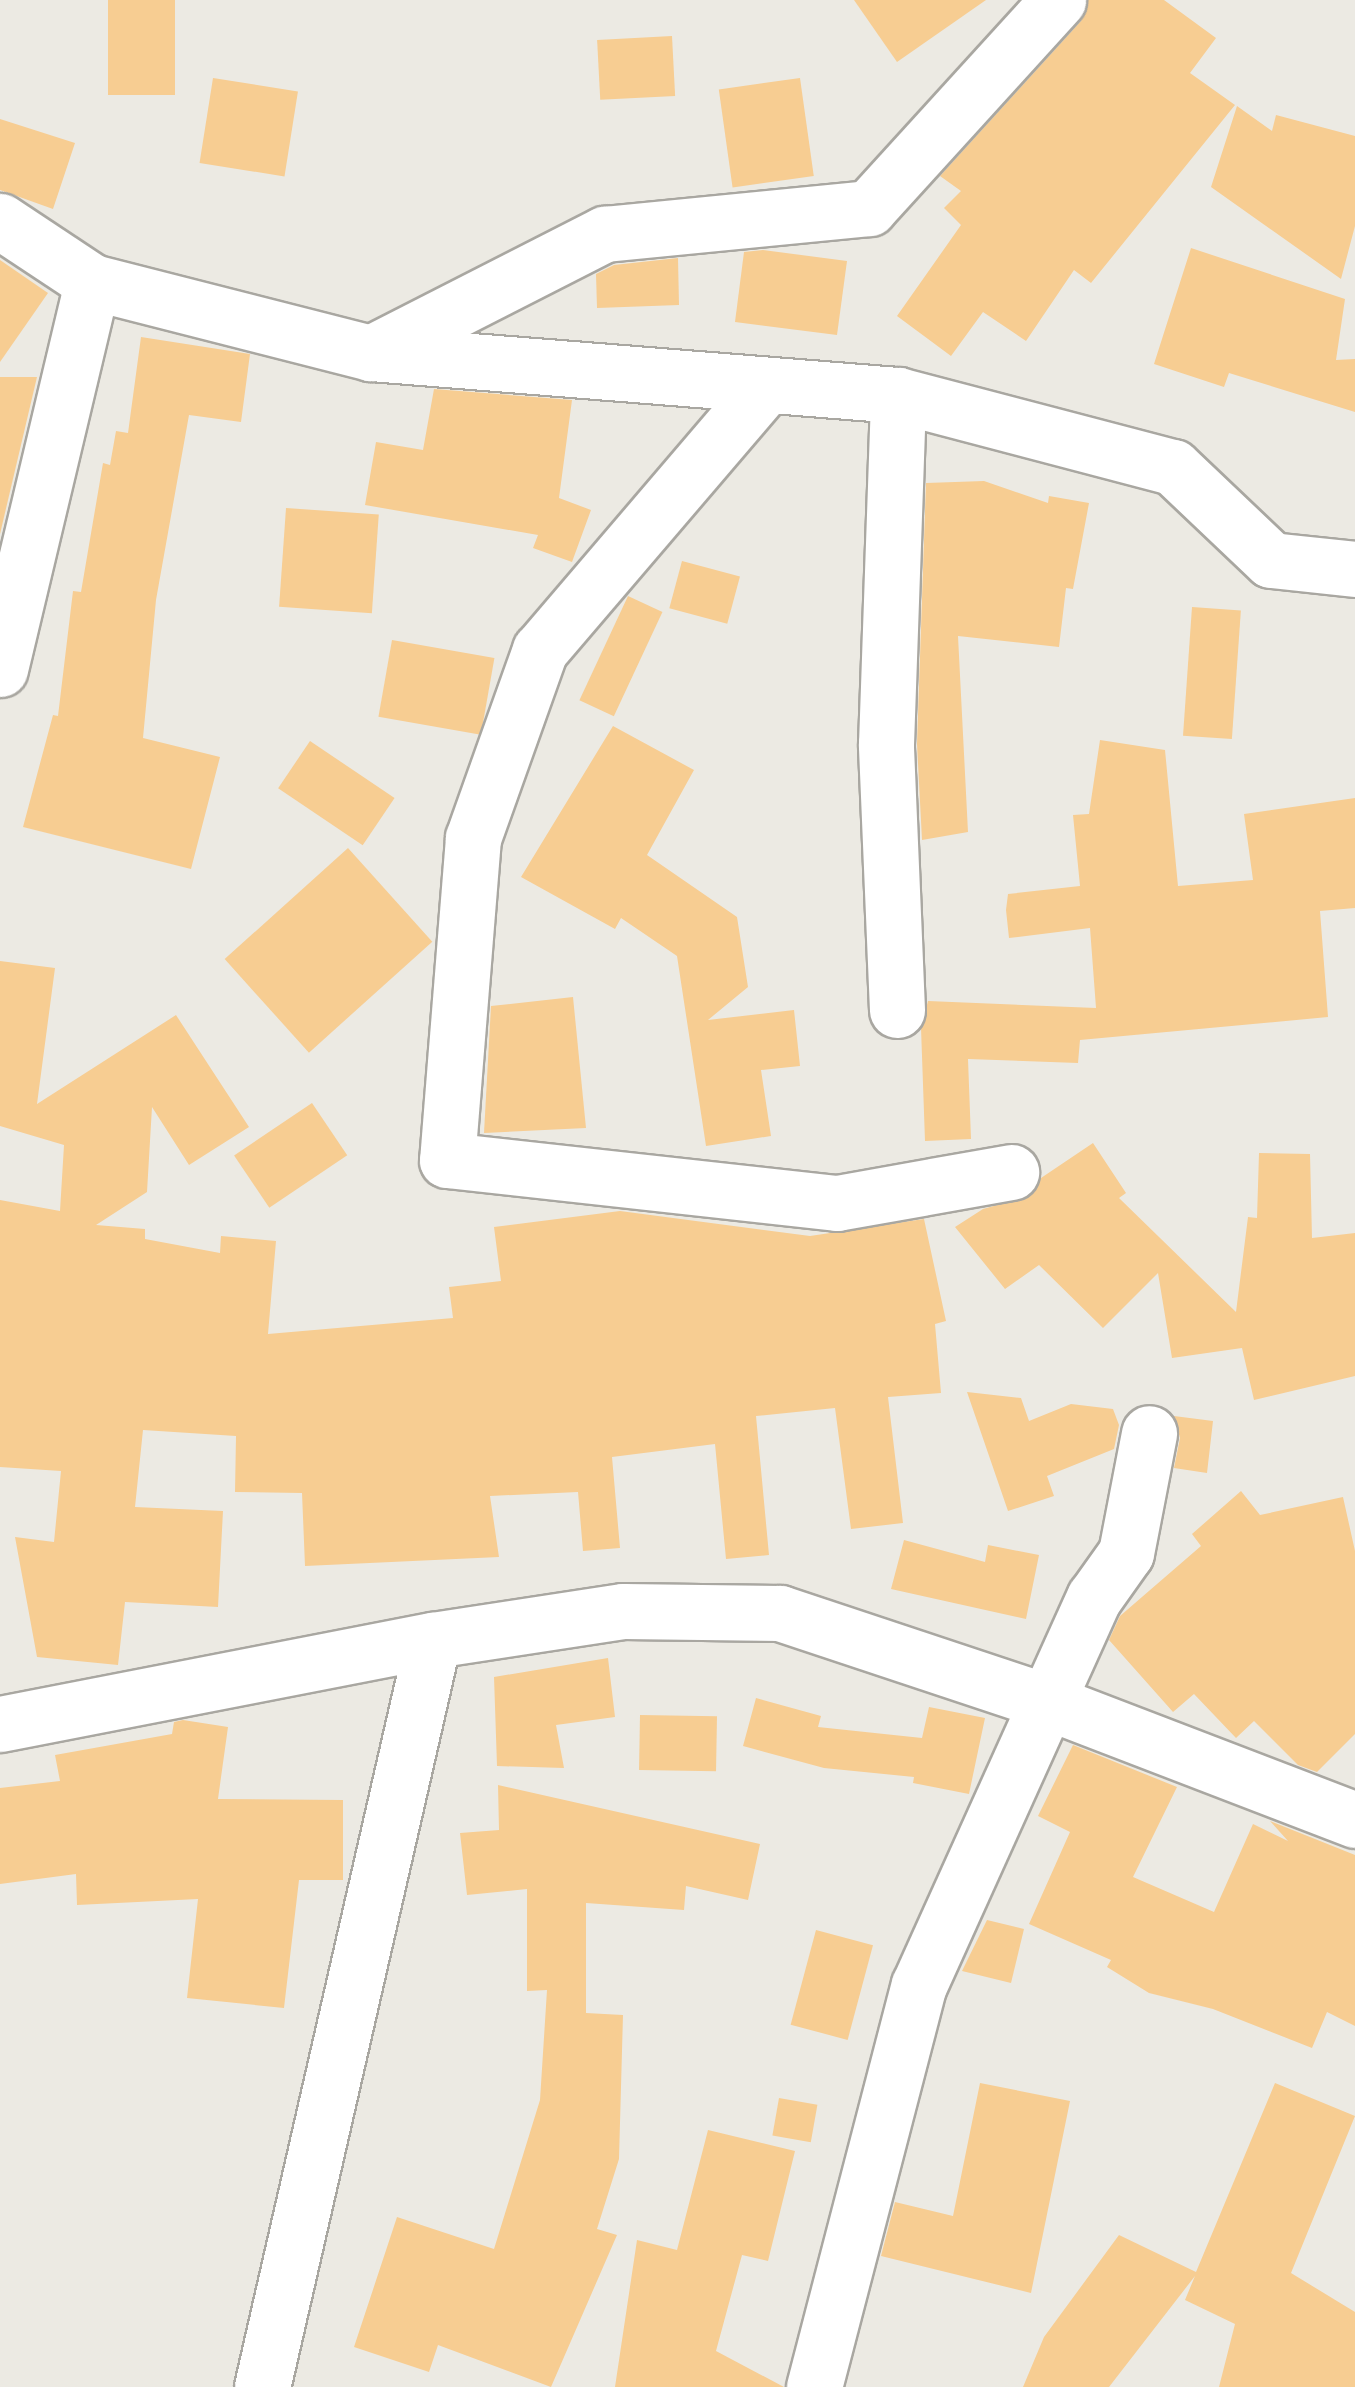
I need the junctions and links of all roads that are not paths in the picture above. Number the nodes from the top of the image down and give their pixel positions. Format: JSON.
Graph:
{"nodes":[{"id":1,"x":1058,"y":0,"type":"edge"},
{"id":2,"x":0,"y":221,"type":"edge"},
{"id":3,"x":92,"y":282,"type":"junction"},
{"id":4,"x":372,"y":353,"type":"junction"},
{"id":5,"x":764,"y":388,"type":"junction"},
{"id":6,"x":898,"y":395,"type":"junction"},
{"id":7,"x":1355,"y":569,"type":"edge"},
{"id":8,"x":0,"y":669,"type":"edge"},
{"id":9,"x":897,"y":1010,"type":"dead end"},
{"id":10,"x":1011,"y":1172,"type":"dead end"},
{"id":11,"x":1150,"y":1433,"type":"dead end"},
{"id":12,"x":433,"y":1640,"type":"junction"},
{"id":13,"x":1048,"y":1702,"type":"junction"},
{"id":14,"x":0,"y":1724,"type":"edge"},
{"id":15,"x":1355,"y":1820,"type":"edge"},
{"id":16,"x":262,"y":2387,"type":"edge"},
{"id":17,"x":814,"y":2387,"type":"edge"}],
"edges":[{"from":1,"to":4,"type":"street"},
{"from":2,"to":3,"type":"street"},
{"from":3,"to":4,"type":"street"},
{"from":3,"to":8,"type":"street"},
{"from":4,"to":5,"type":"street"},
{"from":5,"to":6,"type":"street"},
{"from":5,"to":10,"type":"street"},
{"from":6,"to":7,"type":"street"},
{"from":6,"to":9,"type":"street"},
{"from":11,"to":13,"type":"street"},
{"from":12,"to":13,"type":"street"},
{"from":12,"to":14,"type":"street"},
{"from":12,"to":16,"type":"street"},
{"from":13,"to":15,"type":"street"},
{"from":13,"to":17,"type":"street"}]}
